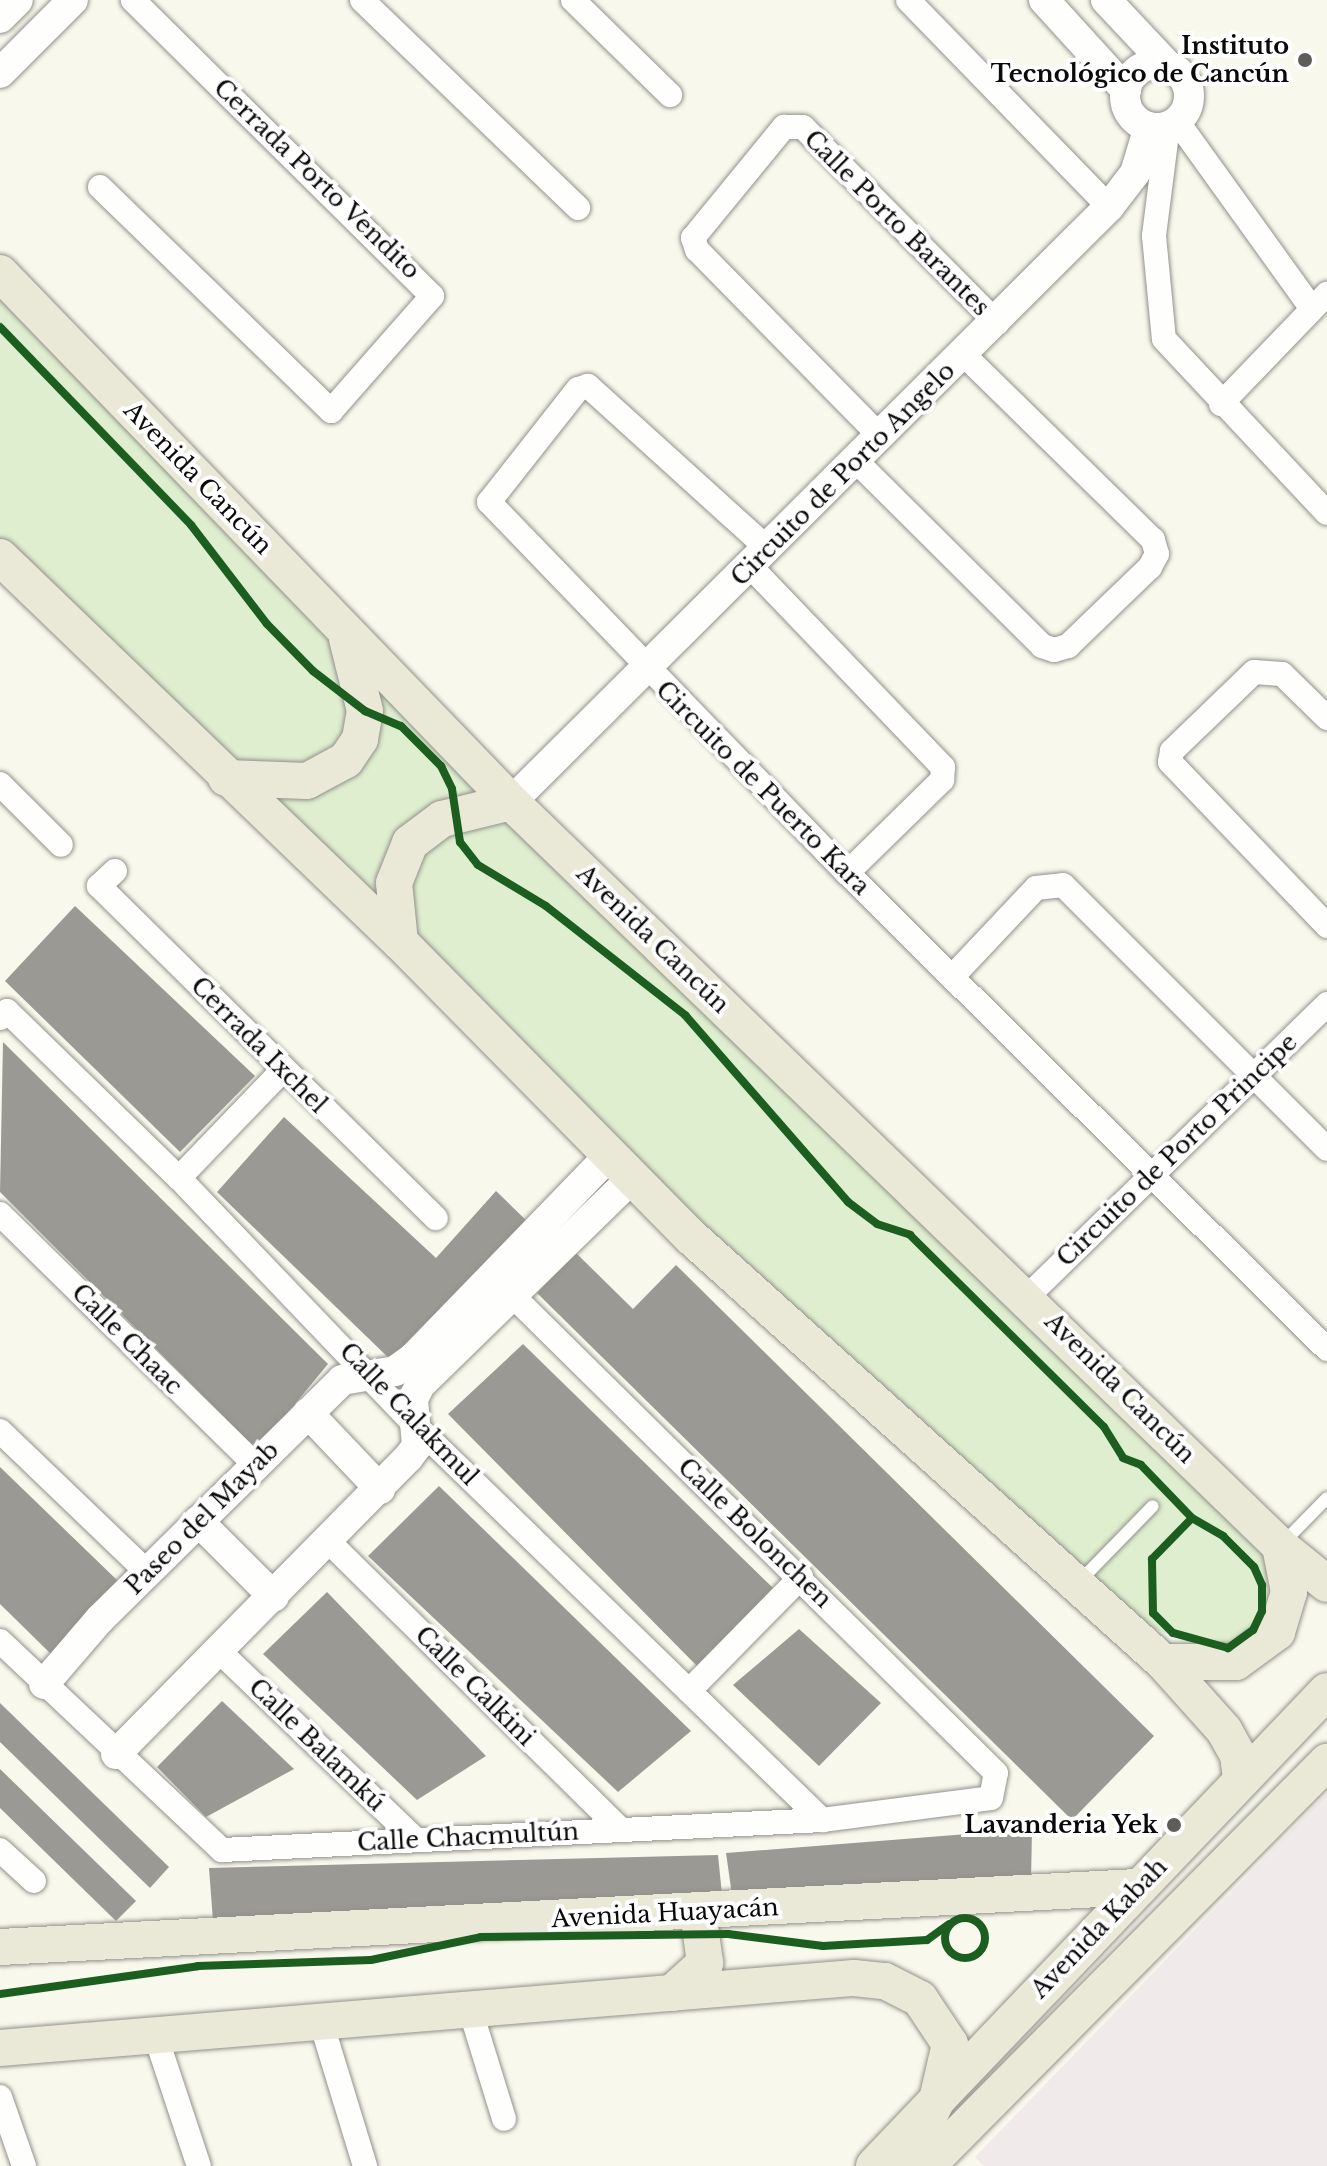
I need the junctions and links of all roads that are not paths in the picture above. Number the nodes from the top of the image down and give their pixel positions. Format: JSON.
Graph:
{"nodes":[{"id":1,"x":18,"y":0,"type":"edge"},
{"id":2,"x":73,"y":0,"type":"edge"},
{"id":3,"x":133,"y":0,"type":"edge"},
{"id":4,"x":362,"y":0,"type":"edge"},
{"id":5,"x":573,"y":0,"type":"edge"},
{"id":6,"x":908,"y":0,"type":"edge"},
{"id":7,"x":1044,"y":0,"type":"edge"},
{"id":8,"x":1106,"y":0,"type":"edge"},
{"id":9,"x":0,"y":18,"type":"edge"},
{"id":10,"x":1168,"y":66,"type":"junction"},
{"id":11,"x":0,"y":73,"type":"edge"},
{"id":12,"x":1126,"y":90,"type":"junction"},
{"id":13,"x":670,"y":95,"type":"dead end"},
{"id":14,"x":1165,"y":125,"type":"junction"},
{"id":15,"x":100,"y":187,"type":"dead end"},
{"id":16,"x":1109,"y":207,"type":"junction"},
{"id":17,"x":578,"y":208,"type":"dead end"},
{"id":18,"x":0,"y":273,"type":"edge"},
{"id":19,"x":1320,"y":302,"type":"edge"},
{"id":20,"x":997,"y":323,"type":"junction"},
{"id":21,"x":964,"y":355,"type":"junction"},
{"id":22,"x":1221,"y":404,"type":"junction"},
{"id":23,"x":881,"y":437,"type":"junction"},
{"id":24,"x":856,"y":461,"type":"junction"},
{"id":25,"x":1326,"y":509,"type":"edge"},
{"id":26,"x":0,"y":557,"type":"edge"},
{"id":27,"x":759,"y":558,"type":"junction"},
{"id":28,"x":344,"y":632,"type":"junction"},
{"id":29,"x":646,"y":670,"type":"junction"},
{"id":30,"x":1327,"y":718,"type":"edge"},
{"id":31,"x":226,"y":778,"type":"junction"},
{"id":32,"x":0,"y":784,"type":"edge"},
{"id":33,"x":511,"y":802,"type":"junction"},
{"id":34,"x":61,"y":845,"type":"dead end"},
{"id":35,"x":115,"y":871,"type":"dead end"},
{"id":36,"x":847,"y":873,"type":"junction"},
{"id":37,"x":1327,"y":926,"type":"edge"},
{"id":38,"x":400,"y":942,"type":"junction"},
{"id":39,"x":953,"y":976,"type":"junction"},
{"id":40,"x":1327,"y":1004,"type":"edge"},
{"id":41,"x":0,"y":1018,"type":"edge"},
{"id":42,"x":283,"y":1070,"type":"junction"},
{"id":43,"x":1255,"y":1076,"type":"junction"},
{"id":44,"x":1327,"y":1149,"type":"edge"},
{"id":45,"x":620,"y":1167,"type":"junction"},
{"id":46,"x":1150,"y":1174,"type":"junction"},
{"id":47,"x":179,"y":1178,"type":"junction"},
{"id":48,"x":0,"y":1214,"type":"edge"},
{"id":49,"x":436,"y":1218,"type":"dead end"},
{"id":50,"x":512,"y":1295,"type":"junction"},
{"id":51,"x":1028,"y":1296,"type":"junction"},
{"id":52,"x":1327,"y":1349,"type":"edge"},
{"id":53,"x":373,"y":1376,"type":"junction"},
{"id":54,"x":308,"y":1413,"type":"junction"},
{"id":55,"x":419,"y":1429,"type":"junction"},
{"id":56,"x":0,"y":1431,"type":"edge"},
{"id":57,"x":255,"y":1465,"type":"junction"},
{"id":58,"x":380,"y":1489,"type":"junction"},
{"id":59,"x":1327,"y":1498,"type":"edge"},
{"id":60,"x":1153,"y":1506,"type":"dead end"},
{"id":61,"x":198,"y":1521,"type":"junction"},
{"id":62,"x":329,"y":1542,"type":"junction"},
{"id":63,"x":1280,"y":1546,"type":"junction"},
{"id":64,"x":147,"y":1572,"type":"junction"},
{"id":65,"x":801,"y":1577,"type":"junction"},
{"id":66,"x":1327,"y":1584,"type":"edge"},
{"id":67,"x":1076,"y":1586,"type":"junction"},
{"id":68,"x":274,"y":1597,"type":"junction"},
{"id":69,"x":0,"y":1641,"type":"edge"},
{"id":70,"x":220,"y":1652,"type":"junction"},
{"id":71,"x":1163,"y":1662,"type":"junction"},
{"id":72,"x":44,"y":1684,"type":"junction"},
{"id":73,"x":689,"y":1691,"type":"junction"},
{"id":74,"x":1327,"y":1691,"type":"edge"},
{"id":75,"x":116,"y":1754,"type":"junction"},
{"id":76,"x":1327,"y":1762,"type":"edge"},
{"id":77,"x":996,"y":1773,"type":"joint"},
{"id":78,"x":1241,"y":1780,"type":"junction"},
{"id":79,"x":822,"y":1820,"type":"junction"},
{"id":80,"x":621,"y":1830,"type":"junction"},
{"id":81,"x":414,"y":1838,"type":"junction"},
{"id":82,"x":0,"y":1850,"type":"edge"},
{"id":83,"x":34,"y":1881,"type":"dead end"},
{"id":84,"x":1139,"y":1887,"type":"junction"},
{"id":85,"x":698,"y":1911,"type":"junction"},
{"id":86,"x":0,"y":1947,"type":"edge"},
{"id":87,"x":672,"y":1993,"type":"junction"},
{"id":88,"x":470,"y":2009,"type":"junction"},
{"id":89,"x":321,"y":2022,"type":"junction"},
{"id":90,"x":156,"y":2037,"type":"junction"},
{"id":91,"x":0,"y":2048,"type":"edge"},
{"id":92,"x":0,"y":2097,"type":"edge"},
{"id":93,"x":937,"y":2100,"type":"junction"},
{"id":94,"x":504,"y":2119,"type":"dead end"},
{"id":95,"x":24,"y":2166,"type":"edge"},
{"id":96,"x":199,"y":2166,"type":"edge"},
{"id":97,"x":365,"y":2166,"type":"edge"},
{"id":98,"x":874,"y":2166,"type":"edge"},
{"id":99,"x":905,"y":2166,"type":"edge"},
{"id":100,"x":927,"y":2166,"type":"edge"}],
"edges":[{"from":1,"to":9,"type":"street"},
{"from":2,"to":11,"type":"street"},
{"from":3,"to":15,"type":"street","name":"Cerrada Porto Vendito"},
{"from":4,"to":17,"type":"street"},
{"from":5,"to":13,"type":"street"},
{"from":6,"to":16,"type":"street"},
{"from":7,"to":12,"type":"street"},
{"from":8,"to":10,"type":"street"},
{"from":10,"to":12,"type":"street"},
{"from":10,"to":14,"type":"street"},
{"from":12,"to":14,"type":"street"},
{"from":14,"to":16,"type":"street","name":"Circuito de Porto Angelo"},
{"from":14,"to":19,"type":"street"},
{"from":14,"to":22,"type":"street"},
{"from":16,"to":20,"type":"street","name":"Circuito de Porto Angelo"},
{"from":18,"to":28,"type":"main road","name":"Avenida Cancún"},
{"from":19,"to":22,"type":"street"},
{"from":20,"to":21,"type":"street","name":"Circuito de Porto Angelo"},
{"from":20,"to":23,"type":"street","name":"Calle Porto Barantes"},
{"from":21,"to":23,"type":"street","name":"Circuito de Porto Angelo"},
{"from":21,"to":24,"type":"street"},
{"from":22,"to":25,"type":"street"},
{"from":23,"to":24,"type":"street","name":"Circuito de Porto Angelo"},
{"from":24,"to":27,"type":"street","name":"Circuito de Porto Angelo"},
{"from":26,"to":31,"type":"main road"},
{"from":27,"to":29,"type":"street","name":"Circuito de Porto Angelo"},
{"from":27,"to":29,"type":"street","name":"Circuito de Puerto Kara"},
{"from":27,"to":36,"type":"street"},
{"from":28,"to":31,"type":"main road"},
{"from":28,"to":33,"type":"main road","name":"Avenida Cancún"},
{"from":29,"to":33,"type":"street","name":"Circuito de Porto Angelo"},
{"from":29,"to":36,"type":"street","name":"Circuito de Puerto Kara"},
{"from":30,"to":37,"type":"street"},
{"from":31,"to":38,"type":"main road"},
{"from":32,"to":34,"type":"street"},
{"from":33,"to":38,"type":"main road"},
{"from":33,"to":51,"type":"main road","name":"Avenida Cancún"},
{"from":35,"to":42,"type":"street","name":"Cerrada Ixchel"},
{"from":36,"to":39,"type":"street","name":"Circuito de Puerto Kara"},
{"from":38,"to":45,"type":"main road"},
{"from":39,"to":43,"type":"street"},
{"from":39,"to":46,"type":"street","name":"Circuito de Puerto Kara"},
{"from":40,"to":43,"type":"street","name":"Circuito de Porto Principe"},
{"from":41,"to":47,"type":"street","name":"Calle Calakmul"},
{"from":42,"to":47,"type":"street"},
{"from":42,"to":49,"type":"street","name":"Cerrada Ixchel"},
{"from":43,"to":44,"type":"street"},
{"from":43,"to":46,"type":"street","name":"Circuito de Porto Principe"},
{"from":45,"to":50,"type":"street"},
{"from":45,"to":53,"type":"street","name":"Paseo del Mayab"},
{"from":45,"to":67,"type":"main road"},
{"from":46,"to":51,"type":"street","name":"Circuito de Porto Principe"},
{"from":46,"to":52,"type":"street","name":"Circuito de Puerto Kara"},
{"from":47,"to":53,"type":"street","name":"Calle Calakmul"},
{"from":48,"to":57,"type":"street","name":"Calle Chaac"},
{"from":50,"to":55,"type":"street"},
{"from":50,"to":65,"type":"street","name":"Calle Bolonchen"},
{"from":51,"to":63,"type":"main road","name":"Avenida Cancún"},
{"from":53,"to":54,"type":"street","name":"Paseo del Mayab"},
{"from":53,"to":55,"type":"street","name":"Calle Calakmul"},
{"from":54,"to":57,"type":"street","name":"Paseo del Mayab"},
{"from":54,"to":58,"type":"street"},
{"from":55,"to":58,"type":"street"},
{"from":55,"to":73,"type":"street","name":"Calle Calakmul"},
{"from":56,"to":64,"type":"street"},
{"from":57,"to":61,"type":"street","name":"Paseo del Mayab"},
{"from":58,"to":62,"type":"street"},
{"from":59,"to":63,"type":"lane"},
{"from":60,"to":67,"type":"lane"},
{"from":61,"to":64,"type":"street","name":"Paseo del Mayab"},
{"from":61,"to":68,"type":"street"},
{"from":62,"to":68,"type":"street"},
{"from":62,"to":80,"type":"street","name":"Calle Calkini"},
{"from":63,"to":66,"type":"main road","name":"Avenida Cancún"},
{"from":63,"to":71,"type":"main road"},
{"from":64,"to":72,"type":"street","name":"Paseo del Mayab"},
{"from":65,"to":73,"type":"street"},
{"from":65,"to":77,"type":"street","name":"Calle Bolonchen"},
{"from":67,"to":71,"type":"main road"},
{"from":68,"to":70,"type":"street"},
{"from":69,"to":72,"type":"street","name":"Calle Chacmultún"},
{"from":70,"to":75,"type":"street"},
{"from":70,"to":81,"type":"street","name":"Calle Balamkú"},
{"from":71,"to":78,"type":"main road"},
{"from":72,"to":75,"type":"street","name":"Calle Chacmultún"},
{"from":73,"to":79,"type":"street","name":"Calle Calakmul"},
{"from":74,"to":78,"type":"main road","name":"Avenida Kabah"},
{"from":75,"to":81,"type":"street","name":"Calle Chacmultún"},
{"from":76,"to":100,"type":"main road","name":"Avenida Kabah"},
{"from":77,"to":79,"type":"street","name":"Calle Chacmultún"},
{"from":78,"to":84,"type":"main road","name":"Avenida Kabah"},
{"from":79,"to":80,"type":"street","name":"Calle Chacmultún"},
{"from":80,"to":81,"type":"street","name":"Calle Chacmultún"},
{"from":82,"to":83,"type":"street"},
{"from":84,"to":85,"type":"main road","name":"Avenida Huayacán"},
{"from":84,"to":93,"type":"main road","name":"Avenida Kabah"},
{"from":85,"to":86,"type":"main road","name":"Avenida Huayacán"},
{"from":85,"to":87,"type":"main road"},
{"from":87,"to":88,"type":"main road"},
{"from":87,"to":93,"type":"main road"},
{"from":88,"to":89,"type":"main road"},
{"from":88,"to":94,"type":"street"},
{"from":89,"to":90,"type":"main road"},
{"from":89,"to":97,"type":"street"},
{"from":90,"to":91,"type":"main road"},
{"from":90,"to":96,"type":"street"},
{"from":92,"to":95,"type":"street"},
{"from":93,"to":98,"type":"main road","name":"Avenida Kabah"},
{"from":93,"to":99,"type":"main road"}]}
